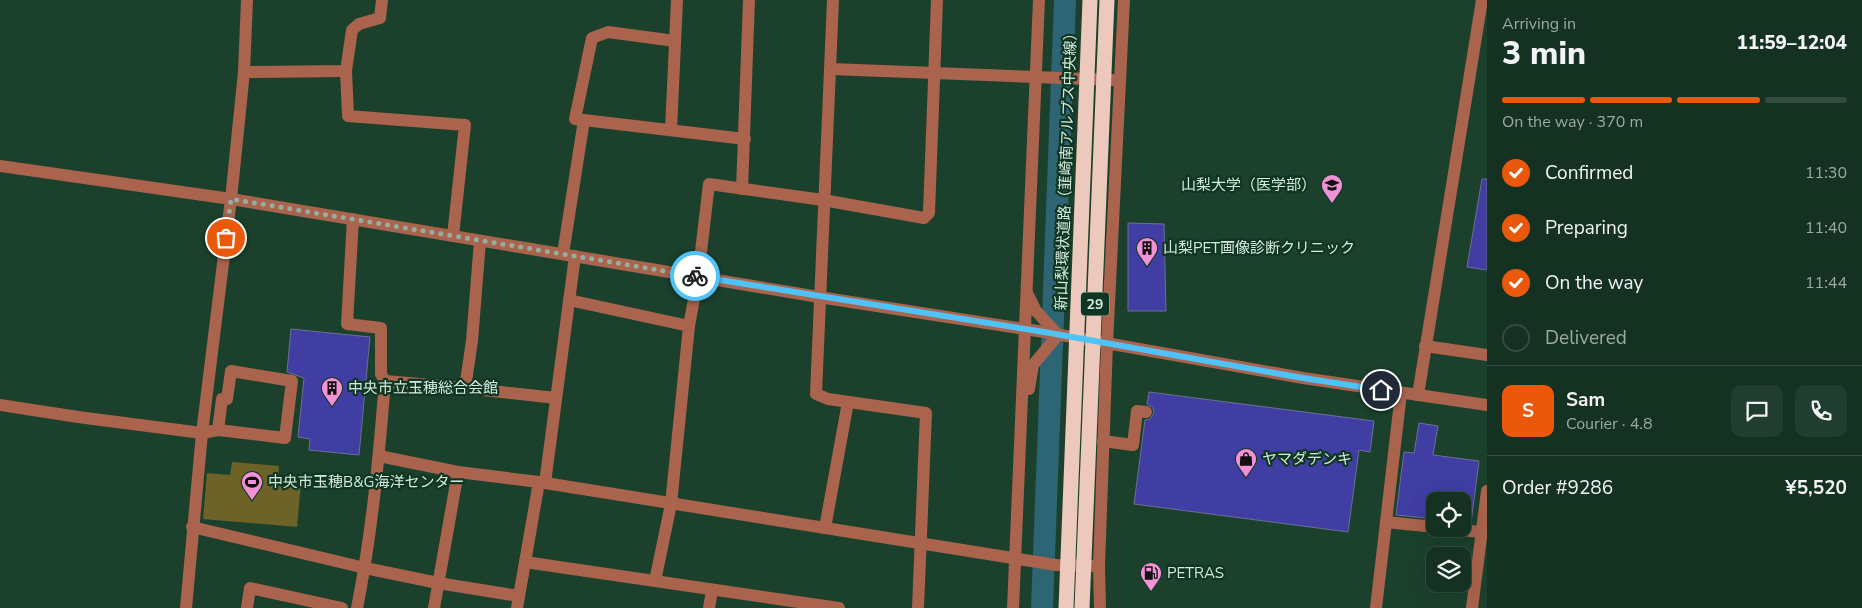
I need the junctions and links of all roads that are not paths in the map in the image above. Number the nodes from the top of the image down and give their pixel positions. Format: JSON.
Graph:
{"nodes":[{"id":1,"x":247,"y":0,"type":"edge"},
{"id":2,"x":382,"y":0,"type":"edge"},
{"id":3,"x":749,"y":0,"type":"edge"},
{"id":4,"x":833,"y":0,"type":"edge"},
{"id":5,"x":937,"y":0,"type":"edge"},
{"id":6,"x":1039,"y":0,"type":"edge"},
{"id":7,"x":1090,"y":0,"type":"edge"},
{"id":8,"x":1107,"y":0,"type":"edge"},
{"id":9,"x":1124,"y":0,"type":"edge"},
{"id":10,"x":1482,"y":0,"type":"edge"},
{"id":11,"x":674,"y":1,"type":"edge"},
{"id":12,"x":675,"y":41,"type":"junction"},
{"id":13,"x":830,"y":69,"type":"junction"},
{"id":14,"x":346,"y":71,"type":"junction"},
{"id":15,"x":244,"y":72,"type":"junction"},
{"id":16,"x":934,"y":73,"type":"junction"},
{"id":17,"x":1036,"y":78,"type":"junction"},
{"id":18,"x":1120,"y":80,"type":"junction"},
{"id":19,"x":584,"y":120,"type":"junction"},
{"id":20,"x":671,"y":130,"type":"junction"},
{"id":21,"x":745,"y":139,"type":"junction"},
{"id":22,"x":0,"y":166,"type":"edge"},
{"id":23,"x":742,"y":189,"type":"junction"},
{"id":24,"x":231,"y":199,"type":"junction"},
{"id":25,"x":823,"y":200,"type":"junction"},
{"id":26,"x":353,"y":220,"type":"junction"},
{"id":27,"x":453,"y":236,"type":"junction"},
{"id":28,"x":480,"y":241,"type":"junction"},
{"id":29,"x":569,"y":255,"type":"junction"},
{"id":30,"x":1111,"y":271,"type":"junction"},
{"id":31,"x":698,"y":277,"type":"junction"},
{"id":32,"x":1026,"y":289,"type":"junction"},
{"id":33,"x":819,"y":297,"type":"junction"},
{"id":34,"x":569,"y":300,"type":"junction"},
{"id":35,"x":689,"y":326,"type":"junction"},
{"id":36,"x":1044,"y":327,"type":"junction"},
{"id":37,"x":1024,"y":330,"type":"junction"},
{"id":38,"x":1065,"y":337,"type":"junction"},
{"id":39,"x":1107,"y":344,"type":"junction"},
{"id":40,"x":1426,"y":346,"type":"junction"},
{"id":41,"x":1487,"y":355,"type":"edge"},
{"id":42,"x":385,"y":381,"type":"junction"},
{"id":43,"x":1105,"y":384,"type":"junction"},
{"id":44,"x":465,"y":388,"type":"junction"},
{"id":45,"x":1401,"y":393,"type":"junction"},
{"id":46,"x":1418,"y":395,"type":"junction"},
{"id":47,"x":556,"y":398,"type":"junction"},
{"id":48,"x":848,"y":402,"type":"junction"},
{"id":49,"x":0,"y":405,"type":"edge"},
{"id":50,"x":1487,"y":406,"type":"edge"},
{"id":51,"x":1146,"y":412,"type":"dead end"},
{"id":52,"x":218,"y":430,"type":"junction"},
{"id":53,"x":202,"y":432,"type":"junction"},
{"id":54,"x":1020,"y":441,"type":"junction"},
{"id":55,"x":1103,"y":441,"type":"junction"},
{"id":56,"x":379,"y":456,"type":"junction"},
{"id":57,"x":458,"y":472,"type":"junction"},
{"id":58,"x":542,"y":483,"type":"junction"},
{"id":59,"x":1487,"y":491,"type":"edge"},
{"id":60,"x":671,"y":504,"type":"junction"},
{"id":61,"x":1386,"y":522,"type":"junction"},
{"id":62,"x":1426,"y":526,"type":"edge"},
{"id":63,"x":192,"y":527,"type":"junction"},
{"id":64,"x":825,"y":528,"type":"junction"},
{"id":65,"x":1471,"y":531,"type":"edge"},
{"id":66,"x":1482,"y":532,"type":"junction"},
{"id":67,"x":921,"y":543,"type":"junction"},
{"id":68,"x":1015,"y":558,"type":"junction"},
{"id":69,"x":525,"y":562,"type":"junction"},
{"id":70,"x":1099,"y":566,"type":"junction"},
{"id":71,"x":365,"y":568,"type":"junction"},
{"id":72,"x":655,"y":581,"type":"junction"},
{"id":73,"x":438,"y":583,"type":"junction"},
{"id":74,"x":712,"y":590,"type":"junction"},
{"id":75,"x":518,"y":602,"type":"edge"},
{"id":76,"x":186,"y":608,"type":"edge"},
{"id":77,"x":247,"y":608,"type":"edge"},
{"id":78,"x":342,"y":608,"type":"edge"},
{"id":79,"x":357,"y":608,"type":"edge"},
{"id":80,"x":434,"y":608,"type":"edge"},
{"id":81,"x":709,"y":608,"type":"edge"},
{"id":82,"x":839,"y":608,"type":"edge"},
{"id":83,"x":918,"y":608,"type":"edge"},
{"id":84,"x":1013,"y":608,"type":"edge"},
{"id":85,"x":1066,"y":608,"type":"edge"},
{"id":86,"x":1082,"y":608,"type":"edge"},
{"id":87,"x":1100,"y":608,"type":"edge"},
{"id":88,"x":1376,"y":608,"type":"edge"},
{"id":89,"x":1472,"y":608,"type":"edge"}],
"edges":[{"from":1,"to":15,"type":"street"},
{"from":2,"to":14,"type":"street"},
{"from":3,"to":21,"type":"street"},
{"from":4,"to":13,"type":"street"},
{"from":5,"to":16,"type":"street"},
{"from":6,"to":17,"type":"street"},
{"from":7,"to":85,"type":"highway","name":"新山梨環状道路（韮崎南アルプス中央線）","number":"29"},
{"from":8,"to":86,"type":"highway","number":"29"},
{"from":9,"to":18,"type":"street"},
{"from":10,"to":40,"type":"street"},
{"from":11,"to":12,"type":"street"},
{"from":12,"to":19,"type":"street"},
{"from":12,"to":20,"type":"street"},
{"from":13,"to":16,"type":"street"},
{"from":13,"to":25,"type":"street"},
{"from":14,"to":15,"type":"street"},
{"from":14,"to":27,"type":"street"},
{"from":15,"to":24,"type":"street"},
{"from":16,"to":17,"type":"street"},
{"from":16,"to":25,"type":"street"},
{"from":17,"to":18,"type":"street"},
{"from":17,"to":32,"type":"street"},
{"from":18,"to":30,"type":"street"},
{"from":19,"to":20,"type":"street"},
{"from":19,"to":29,"type":"street"},
{"from":20,"to":21,"type":"street"},
{"from":21,"to":23,"type":"street"},
{"from":22,"to":24,"type":"street"},
{"from":23,"to":25,"type":"street"},
{"from":23,"to":31,"type":"street"},
{"from":24,"to":26,"type":"street"},
{"from":24,"to":53,"type":"street"},
{"from":25,"to":33,"type":"street"},
{"from":26,"to":27,"type":"street"},
{"from":26,"to":42,"type":"street"},
{"from":27,"to":28,"type":"street"},
{"from":28,"to":29,"type":"street"},
{"from":28,"to":44,"type":"street"},
{"from":29,"to":31,"type":"street"},
{"from":29,"to":34,"type":"street"},
{"from":30,"to":38,"type":"street"},
{"from":30,"to":39,"type":"street"},
{"from":31,"to":33,"type":"street"},
{"from":31,"to":35,"type":"street"},
{"from":32,"to":36,"type":"street"},
{"from":32,"to":37,"type":"street"},
{"from":33,"to":37,"type":"street"},
{"from":33,"to":48,"type":"street"},
{"from":34,"to":35,"type":"street"},
{"from":34,"to":47,"type":"street"},
{"from":35,"to":60,"type":"street"},
{"from":36,"to":37,"type":"street"},
{"from":36,"to":38,"type":"street"},
{"from":37,"to":54,"type":"street"},
{"from":38,"to":39,"type":"street"},
{"from":38,"to":43,"type":"street"},
{"from":38,"to":54,"type":"street"},
{"from":39,"to":43,"type":"street"},
{"from":39,"to":45,"type":"street"},
{"from":40,"to":41,"type":"street"},
{"from":40,"to":46,"type":"street"},
{"from":42,"to":44,"type":"street"},
{"from":42,"to":56,"type":"street"},
{"from":43,"to":55,"type":"street"},
{"from":44,"to":47,"type":"street"},
{"from":45,"to":46,"type":"street"},
{"from":45,"to":61,"type":"street"},
{"from":46,"to":50,"type":"street"},
{"from":47,"to":58,"type":"street"},
{"from":48,"to":64,"type":"street"},
{"from":48,"to":67,"type":"street"},
{"from":49,"to":53,"type":"street"},
{"from":51,"to":55,"type":"street"},
{"from":52,"to":52,"type":"street"},
{"from":52,"to":53,"type":"street"},
{"from":53,"to":63,"type":"street"},
{"from":54,"to":68,"type":"street"},
{"from":55,"to":70,"type":"street"},
{"from":56,"to":57,"type":"street"},
{"from":56,"to":71,"type":"street"},
{"from":57,"to":58,"type":"street"},
{"from":57,"to":73,"type":"street"},
{"from":58,"to":60,"type":"street"},
{"from":58,"to":69,"type":"street"},
{"from":59,"to":66,"type":"street"},
{"from":60,"to":64,"type":"street"},
{"from":60,"to":72,"type":"street"},
{"from":61,"to":62,"type":"street"},
{"from":61,"to":88,"type":"street"},
{"from":63,"to":71,"type":"street"},
{"from":63,"to":76,"type":"street"},
{"from":64,"to":67,"type":"street"},
{"from":65,"to":66,"type":"street"},
{"from":66,"to":89,"type":"street"},
{"from":67,"to":68,"type":"street"},
{"from":67,"to":83,"type":"street"},
{"from":68,"to":70,"type":"street"},
{"from":68,"to":84,"type":"street"},
{"from":69,"to":72,"type":"street"},
{"from":69,"to":75,"type":"street"},
{"from":70,"to":87,"type":"street"},
{"from":71,"to":73,"type":"street"},
{"from":71,"to":79,"type":"street"},
{"from":72,"to":74,"type":"street"},
{"from":73,"to":75,"type":"street"},
{"from":73,"to":80,"type":"street"},
{"from":74,"to":81,"type":"street"},
{"from":74,"to":82,"type":"street"},
{"from":77,"to":78,"type":"street"}]}
